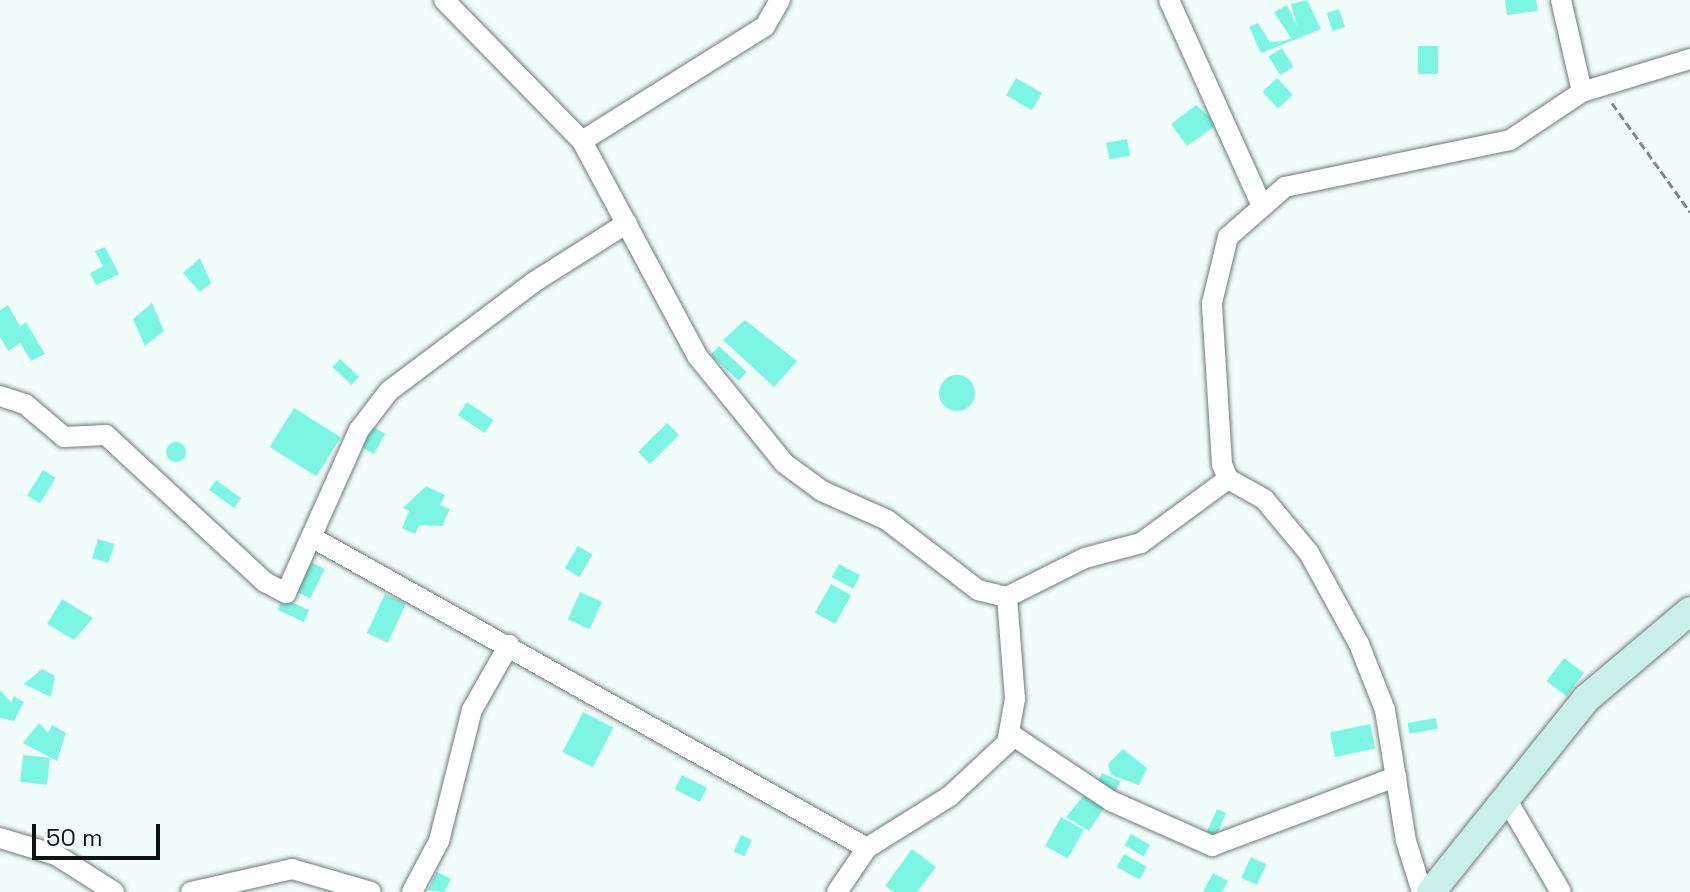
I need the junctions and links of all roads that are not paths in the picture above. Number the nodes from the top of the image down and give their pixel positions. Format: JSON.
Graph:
{"nodes":[{"id":1,"x":444,"y":0,"type":"edge"},
{"id":2,"x":780,"y":0,"type":"edge"},
{"id":3,"x":1169,"y":0,"type":"edge"},
{"id":4,"x":1561,"y":0,"type":"edge"},
{"id":5,"x":1690,"y":59,"type":"edge"},
{"id":6,"x":1591,"y":89,"type":"junction"},
{"id":7,"x":582,"y":141,"type":"junction"},
{"id":8,"x":1261,"y":204,"type":"junction"},
{"id":9,"x":627,"y":223,"type":"junction"},
{"id":10,"x":0,"y":396,"type":"edge"},
{"id":11,"x":1228,"y":479,"type":"junction"},
{"id":12,"x":313,"y":538,"type":"junction"},
{"id":13,"x":1007,"y":597,"type":"junction"},
{"id":14,"x":1690,"y":611,"type":"edge"},
{"id":15,"x":509,"y":645,"type":"junction"},
{"id":16,"x":1009,"y":733,"type":"junction"},
{"id":17,"x":1396,"y":777,"type":"junction"},
{"id":18,"x":1508,"y":802,"type":"junction"},
{"id":19,"x":0,"y":838,"type":"edge"},
{"id":20,"x":867,"y":848,"type":"junction"},
{"id":21,"x":114,"y":892,"type":"edge"},
{"id":22,"x":191,"y":892,"type":"edge"},
{"id":23,"x":371,"y":892,"type":"edge"},
{"id":24,"x":412,"y":892,"type":"edge"},
{"id":25,"x":837,"y":892,"type":"edge"},
{"id":26,"x":1422,"y":892,"type":"edge"},
{"id":27,"x":1431,"y":892,"type":"edge"},
{"id":28,"x":1561,"y":892,"type":"edge"}],
"edges":[{"from":1,"to":7,"type":"street"},
{"from":2,"to":7,"type":"street"},
{"from":3,"to":8,"type":"street"},
{"from":4,"to":6,"type":"street"},
{"from":5,"to":6,"type":"street"},
{"from":6,"to":8,"type":"street"},
{"from":7,"to":9,"type":"street"},
{"from":8,"to":11,"type":"street"},
{"from":9,"to":12,"type":"street"},
{"from":9,"to":13,"type":"street"},
{"from":10,"to":12,"type":"street"},
{"from":11,"to":13,"type":"street"},
{"from":11,"to":17,"type":"street"},
{"from":12,"to":15,"type":"street"},
{"from":13,"to":16,"type":"street"},
{"from":14,"to":18,"type":"main road"},
{"from":15,"to":20,"type":"street"},
{"from":15,"to":24,"type":"street"},
{"from":16,"to":17,"type":"street"},
{"from":16,"to":20,"type":"street"},
{"from":17,"to":26,"type":"street"},
{"from":18,"to":27,"type":"main road"},
{"from":18,"to":28,"type":"street"},
{"from":19,"to":21,"type":"street"},
{"from":20,"to":25,"type":"street"},
{"from":22,"to":23,"type":"street"}]}
